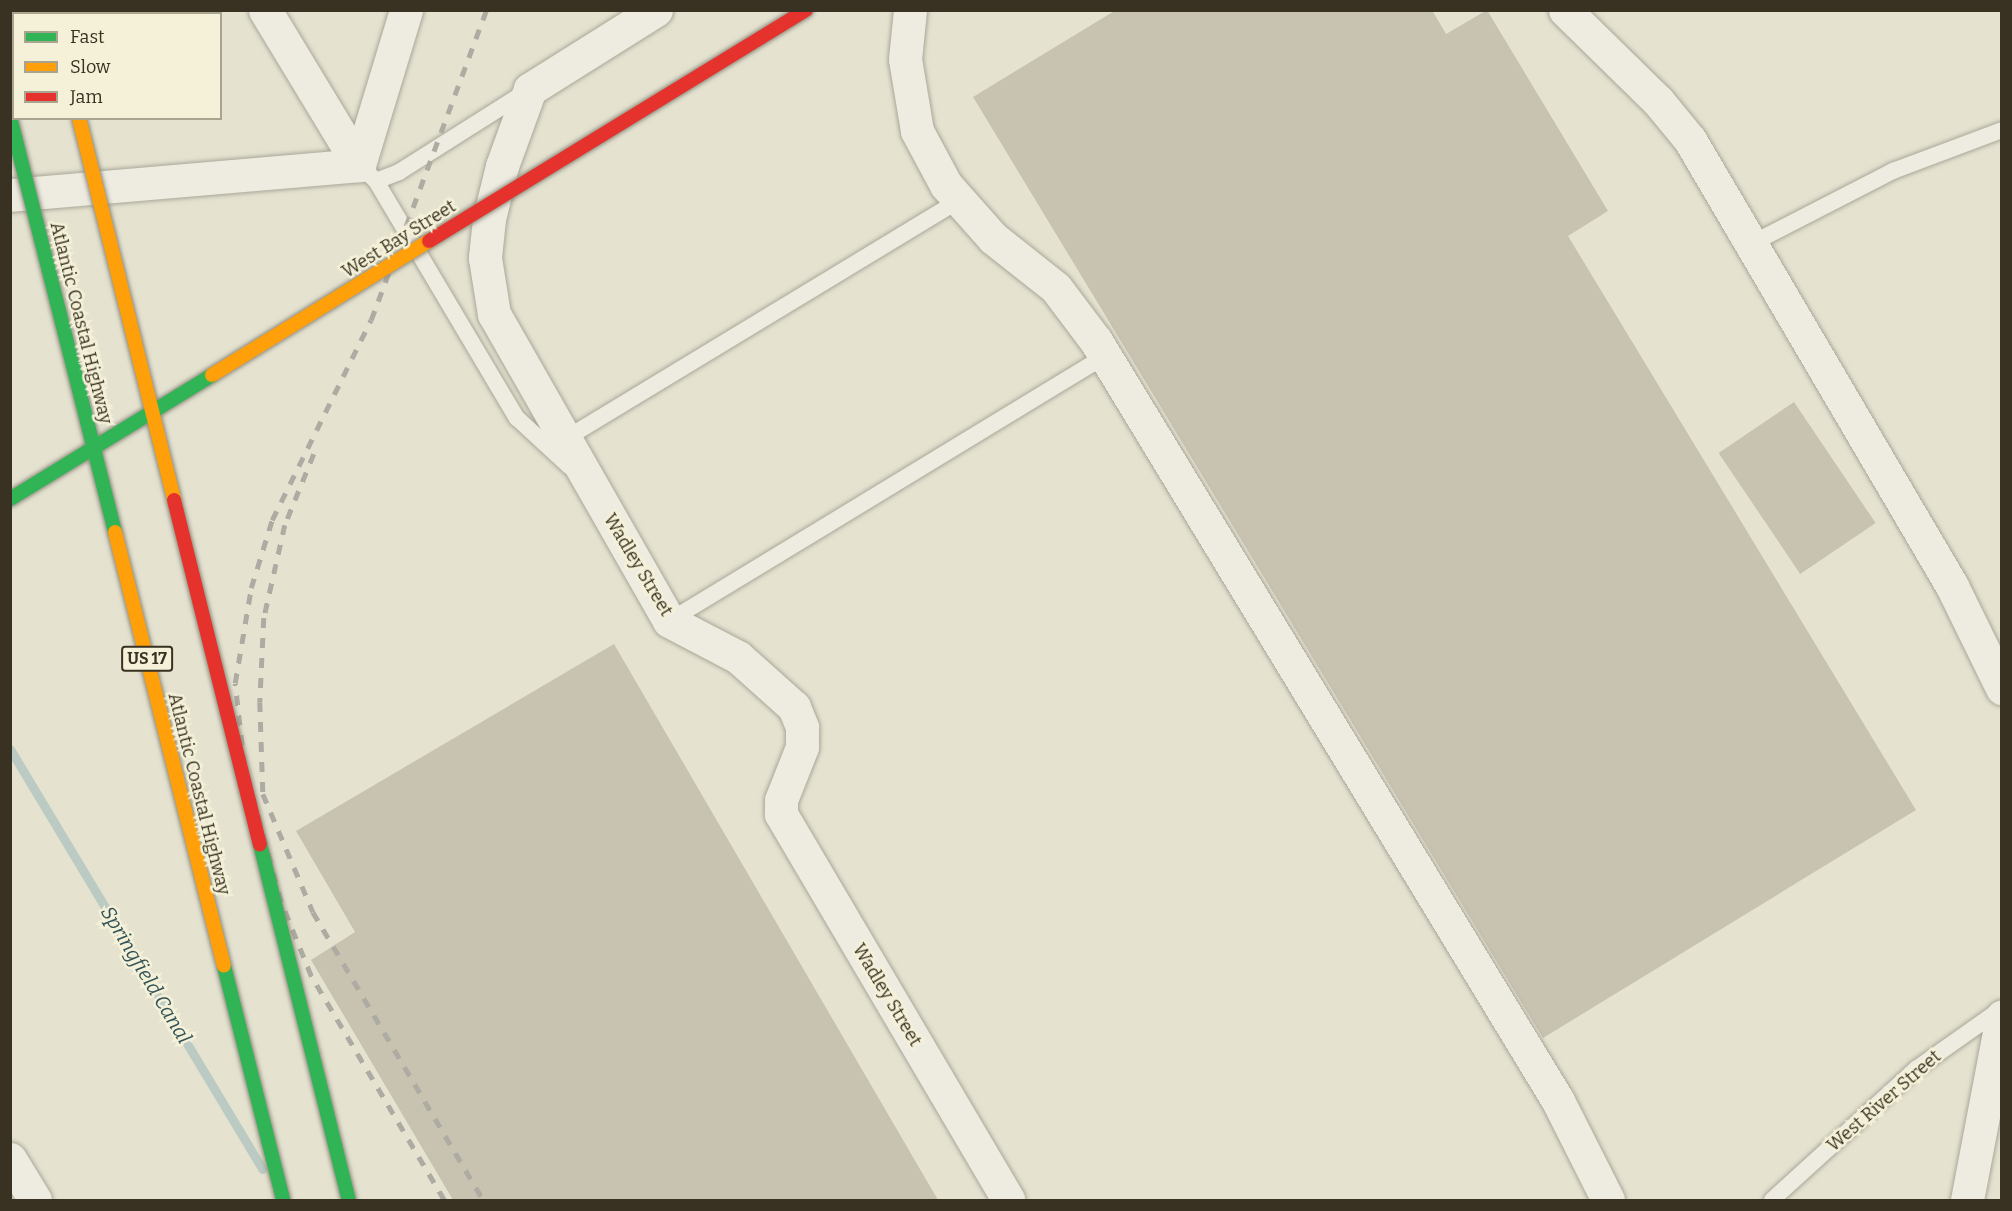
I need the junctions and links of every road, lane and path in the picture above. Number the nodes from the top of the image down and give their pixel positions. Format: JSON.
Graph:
{"nodes":[{"id":1,"x":265,"y":10,"type":"edge"},
{"id":2,"x":406,"y":10,"type":"edge"},
{"id":3,"x":656,"y":10,"type":"edge"},
{"id":4,"x":806,"y":10,"type":"edge"},
{"id":5,"x":910,"y":10,"type":"edge"},
{"id":6,"x":1564,"y":10,"type":"edge"},
{"id":7,"x":530,"y":89,"type":"junction"},
{"id":8,"x":10,"y":117,"type":"edge"},
{"id":9,"x":79,"y":120,"type":"edge"},
{"id":10,"x":2001,"y":130,"type":"edge"},
{"id":11,"x":10,"y":163,"type":"edge"},
{"id":12,"x":367,"y":173,"type":"junction"},
{"id":13,"x":10,"y":195,"type":"edge"},
{"id":14,"x":959,"y":200,"type":"junction"},
{"id":15,"x":42,"y":242,"type":"junction"},
{"id":16,"x":1751,"y":244,"type":"junction"},
{"id":17,"x":1105,"y":356,"type":"junction"},
{"id":18,"x":565,"y":439,"type":"junction"},
{"id":19,"x":593,"y":488,"type":"junction"},
{"id":20,"x":10,"y":499,"type":"edge"},
{"id":21,"x":669,"y":621,"type":"junction"},
{"id":22,"x":2001,"y":688,"type":"edge"},
{"id":23,"x":2001,"y":1008,"type":"edge"},
{"id":24,"x":2001,"y":1016,"type":"edge"},
{"id":25,"x":10,"y":1159,"type":"edge"},
{"id":26,"x":35,"y":1200,"type":"edge"},
{"id":27,"x":283,"y":1200,"type":"edge"},
{"id":28,"x":349,"y":1200,"type":"edge"},
{"id":29,"x":1008,"y":1200,"type":"edge"},
{"id":30,"x":1608,"y":1200,"type":"edge"},
{"id":31,"x":1772,"y":1200,"type":"edge"},
{"id":32,"x":1967,"y":1200,"type":"edge"}],
"edges":[{"from":1,"to":12,"type":"street"},
{"from":2,"to":12,"type":"street"},
{"from":3,"to":7,"type":"street"},
{"from":4,"to":20,"type":"main road","name":"West Bay Street","bridge":true},
{"from":5,"to":14,"type":"street"},
{"from":6,"to":16,"type":"street"},
{"from":7,"to":12,"type":"lane"},
{"from":7,"to":18,"type":"street","name":"Wadley Street"},
{"from":8,"to":15,"type":"main road","name":"Atlantic Coastal Highway","number":"US 17","bridge":true},
{"from":9,"to":28,"type":"main road","bridge":true},
{"from":10,"to":16,"type":"lane"},
{"from":11,"to":15,"type":"main road","bridge":true},
{"from":12,"to":13,"type":"street"},
{"from":12,"to":19,"type":"lane"},
{"from":14,"to":17,"type":"street"},
{"from":14,"to":18,"type":"lane"},
{"from":15,"to":27,"type":"main road","name":"Atlantic Coastal Highway","number":"US 17","bridge":true},
{"from":16,"to":22,"type":"street"},
{"from":17,"to":21,"type":"lane"},
{"from":17,"to":30,"type":"street"},
{"from":18,"to":19,"type":"street","name":"Wadley Street"},
{"from":19,"to":21,"type":"street","name":"Wadley Street"},
{"from":21,"to":29,"type":"street","name":"Wadley Street"},
{"from":23,"to":31,"type":"lane","name":"West River Street"},
{"from":24,"to":32,"type":"street"},
{"from":25,"to":26,"type":"street"}]}
